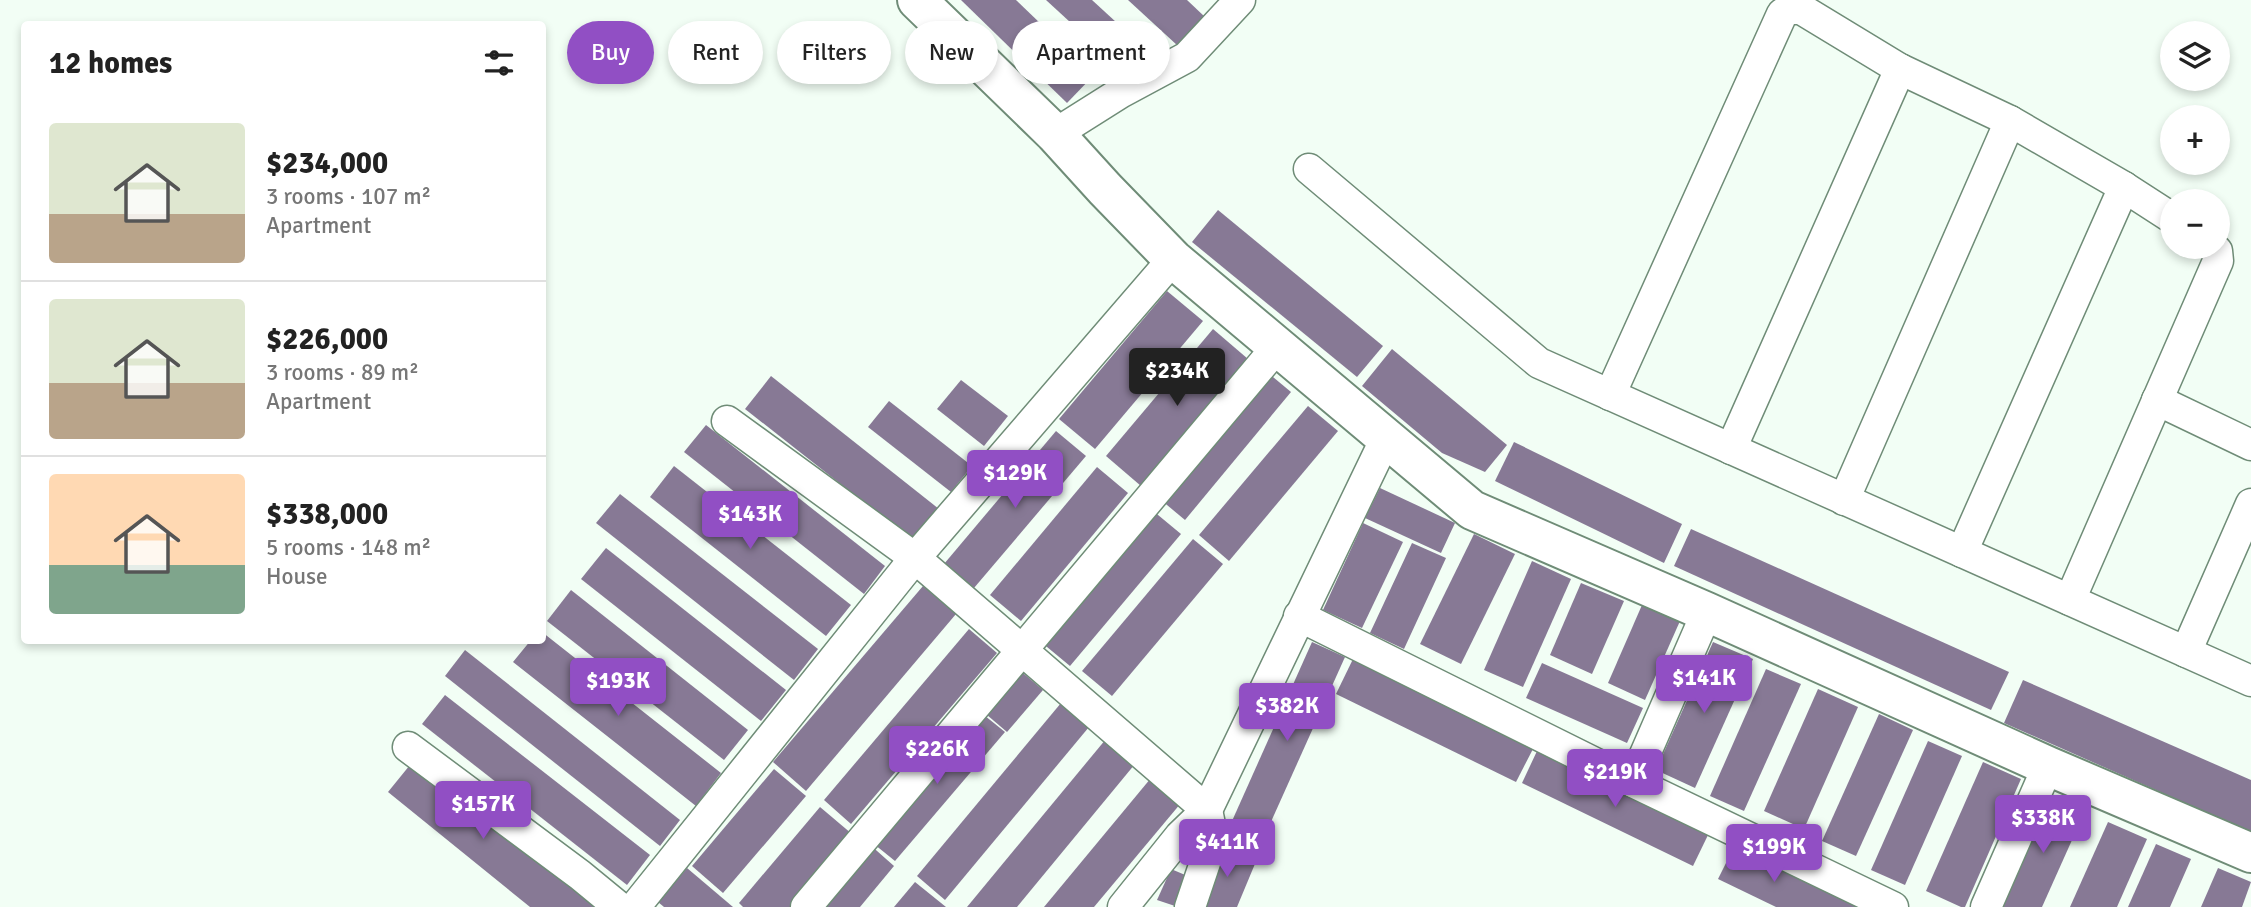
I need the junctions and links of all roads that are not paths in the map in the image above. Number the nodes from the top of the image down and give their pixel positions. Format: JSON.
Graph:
{"nodes":[{"id":1,"x":916,"y":0,"type":"edge"},
{"id":2,"x":1240,"y":0,"type":"edge"},
{"id":3,"x":1900,"y":69,"type":"junction"},
{"id":4,"x":2010,"y":121,"type":"junction"},
{"id":5,"x":1064,"y":144,"type":"junction"},
{"id":6,"x":1309,"y":169,"type":"dead end"},
{"id":7,"x":2124,"y":187,"type":"junction"},
{"id":8,"x":2160,"y":210,"type":"edge"},
{"id":9,"x":1173,"y":258,"type":"junction"},
{"id":10,"x":2218,"y":259,"type":"edge"},
{"id":11,"x":1277,"y":347,"type":"junction"},
{"id":12,"x":1610,"y":395,"type":"junction"},
{"id":13,"x":2157,"y":400,"type":"junction"},
{"id":14,"x":727,"y":421,"type":"dead end"},
{"id":15,"x":1386,"y":438,"type":"junction"},
{"id":16,"x":2251,"y":445,"type":"edge"},
{"id":17,"x":1731,"y":449,"type":"junction"},
{"id":18,"x":1844,"y":500,"type":"junction"},
{"id":19,"x":2251,"y":504,"type":"edge"},
{"id":20,"x":1962,"y":552,"type":"junction"},
{"id":21,"x":915,"y":558,"type":"junction"},
{"id":22,"x":2070,"y":600,"type":"junction"},
{"id":23,"x":1707,"y":612,"type":"junction"},
{"id":24,"x":1299,"y":617,"type":"junction"},
{"id":25,"x":1022,"y":650,"type":"junction"},
{"id":26,"x":2186,"y":652,"type":"junction"},
{"id":27,"x":2251,"y":681,"type":"edge"},
{"id":28,"x":408,"y":747,"type":"dead end"},
{"id":29,"x":2048,"y":765,"type":"junction"},
{"id":30,"x":1633,"y":782,"type":"junction"},
{"id":31,"x":1207,"y":810,"type":"junction"},
{"id":32,"x":2251,"y":853,"type":"edge"},
{"id":33,"x":619,"y":907,"type":"edge"},
{"id":34,"x":635,"y":907,"type":"edge"},
{"id":35,"x":806,"y":907,"type":"edge"},
{"id":36,"x":1123,"y":907,"type":"edge"},
{"id":37,"x":1190,"y":907,"type":"edge"},
{"id":38,"x":1893,"y":907,"type":"edge"},
{"id":39,"x":1986,"y":907,"type":"edge"}],
"edges":[{"from":1,"to":5,"type":"street"},
{"from":2,"to":5,"type":"street"},
{"from":3,"to":4,"type":"street"},
{"from":3,"to":12,"type":"street"},
{"from":3,"to":17,"type":"street"},
{"from":4,"to":7,"type":"street"},
{"from":4,"to":18,"type":"street"},
{"from":5,"to":9,"type":"street"},
{"from":6,"to":12,"type":"street"},
{"from":7,"to":8,"type":"street"},
{"from":7,"to":20,"type":"street"},
{"from":9,"to":11,"type":"street"},
{"from":9,"to":21,"type":"street"},
{"from":10,"to":13,"type":"street"},
{"from":11,"to":15,"type":"street"},
{"from":11,"to":25,"type":"street"},
{"from":12,"to":17,"type":"street"},
{"from":13,"to":16,"type":"street"},
{"from":13,"to":22,"type":"street"},
{"from":14,"to":21,"type":"street"},
{"from":15,"to":23,"type":"street"},
{"from":15,"to":24,"type":"street"},
{"from":17,"to":18,"type":"street"},
{"from":18,"to":20,"type":"street"},
{"from":19,"to":26,"type":"street"},
{"from":20,"to":22,"type":"street"},
{"from":21,"to":25,"type":"street"},
{"from":21,"to":34,"type":"street"},
{"from":22,"to":26,"type":"street"},
{"from":23,"to":29,"type":"street"},
{"from":23,"to":30,"type":"street"},
{"from":24,"to":30,"type":"street"},
{"from":24,"to":31,"type":"street"},
{"from":25,"to":31,"type":"street"},
{"from":25,"to":35,"type":"street"},
{"from":26,"to":27,"type":"street"},
{"from":28,"to":33,"type":"street"},
{"from":29,"to":32,"type":"street"},
{"from":29,"to":39,"type":"street"},
{"from":30,"to":38,"type":"street"},
{"from":31,"to":36,"type":"street"},
{"from":31,"to":37,"type":"street"}]}
